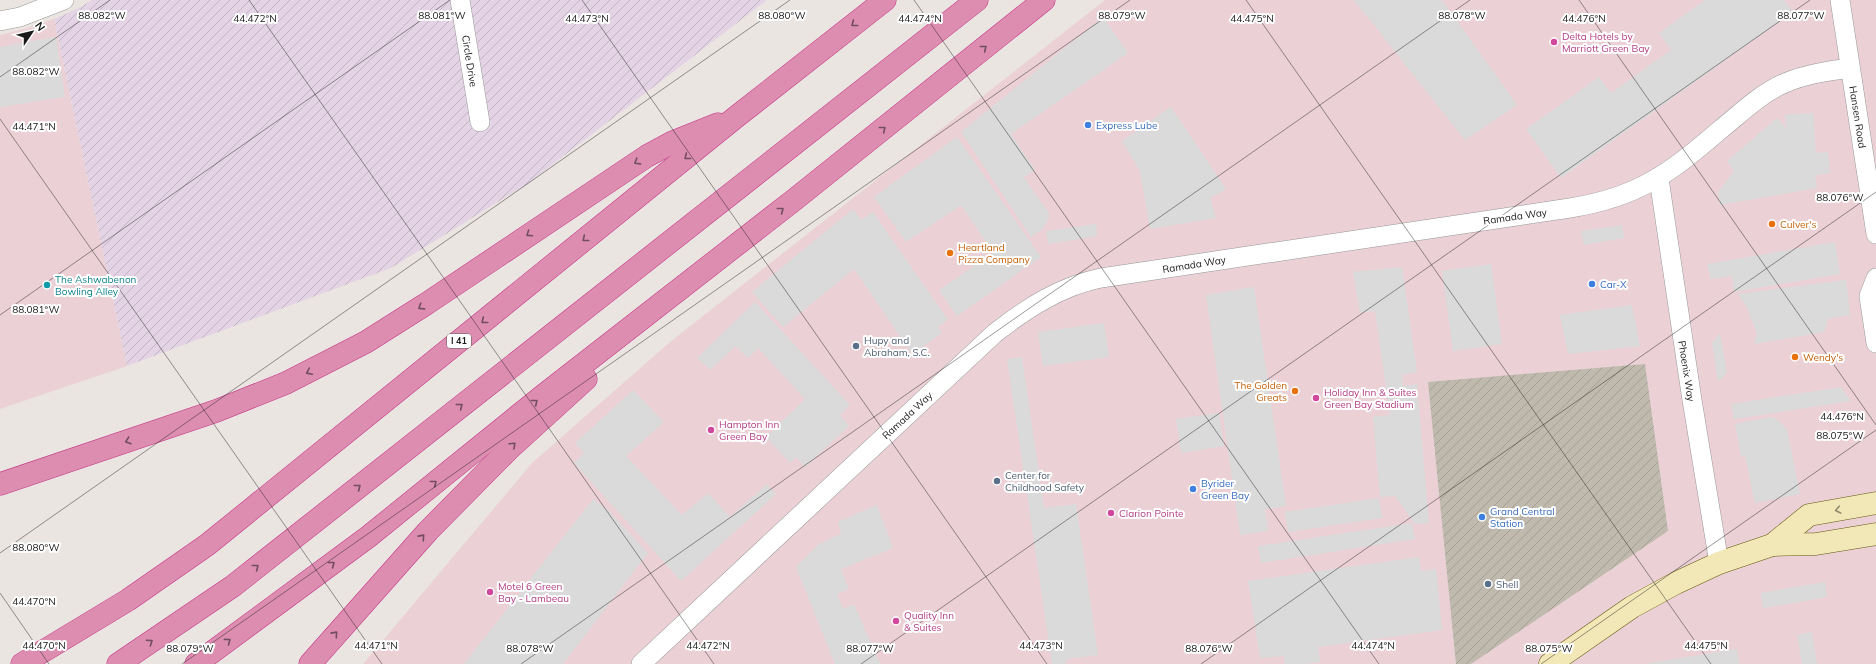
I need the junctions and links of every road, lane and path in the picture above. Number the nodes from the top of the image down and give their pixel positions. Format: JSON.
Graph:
{"nodes":[{"id":1,"x":64,"y":0,"type":"edge"},
{"id":2,"x":460,"y":0,"type":"edge"},
{"id":3,"x":885,"y":0,"type":"edge"},
{"id":4,"x":977,"y":0,"type":"edge"},
{"id":5,"x":1044,"y":0,"type":"edge"},
{"id":6,"x":1840,"y":0,"type":"edge"},
{"id":7,"x":0,"y":21,"type":"edge"},
{"id":8,"x":1850,"y":68,"type":"junction"},
{"id":9,"x":736,"y":117,"type":"junction"},
{"id":10,"x":480,"y":122,"type":"dead end"},
{"id":11,"x":1659,"y":179,"type":"junction"},
{"id":12,"x":750,"y":234,"type":"junction"},
{"id":13,"x":1876,"y":234,"type":"edge"},
{"id":14,"x":1876,"y":278,"type":"edge"},
{"id":15,"x":1876,"y":343,"type":"edge"},
{"id":16,"x":0,"y":484,"type":"edge"},
{"id":17,"x":1876,"y":503,"type":"edge"},
{"id":18,"x":1876,"y":534,"type":"edge"},
{"id":19,"x":1772,"y":544,"type":"junction"},
{"id":20,"x":1719,"y":563,"type":"junction"},
{"id":21,"x":22,"y":664,"type":"edge"},
{"id":22,"x":118,"y":664,"type":"edge"},
{"id":23,"x":196,"y":664,"type":"edge"},
{"id":24,"x":310,"y":664,"type":"edge"},
{"id":25,"x":641,"y":664,"type":"edge"},
{"id":26,"x":1550,"y":664,"type":"edge"}],
"edges":[{"from":1,"to":7,"type":"street"},
{"from":2,"to":10,"type":"street","name":"Circle Drive"},
{"from":3,"to":9,"type":"highway","number":"I 41","one_way":true},
{"from":22,"to":4,"type":"highway","one_way":true},
{"from":12,"to":5,"type":"highway","one_way":true},
{"from":6,"to":8,"type":"street","name":"Hansen Road"},
{"from":8,"to":11,"type":"street","name":"Ramada Way"},
{"from":8,"to":13,"type":"street","name":"Hansen Road"},
{"from":9,"to":16,"type":"highway","one_way":true},
{"from":9,"to":21,"type":"highway","number":"I 41","one_way":true},
{"from":11,"to":20,"type":"street","name":"Phoenix Way"},
{"from":11,"to":25,"type":"street","name":"Ramada Way"},
{"from":23,"to":12,"type":"highway","one_way":true},
{"from":24,"to":12,"type":"highway","one_way":true},
{"from":14,"to":15,"type":"street"},
{"from":17,"to":19,"type":"street","one_way":true},
{"from":18,"to":19,"type":"street"},
{"from":19,"to":20,"type":"street"},
{"from":20,"to":26,"type":"street"}]}
